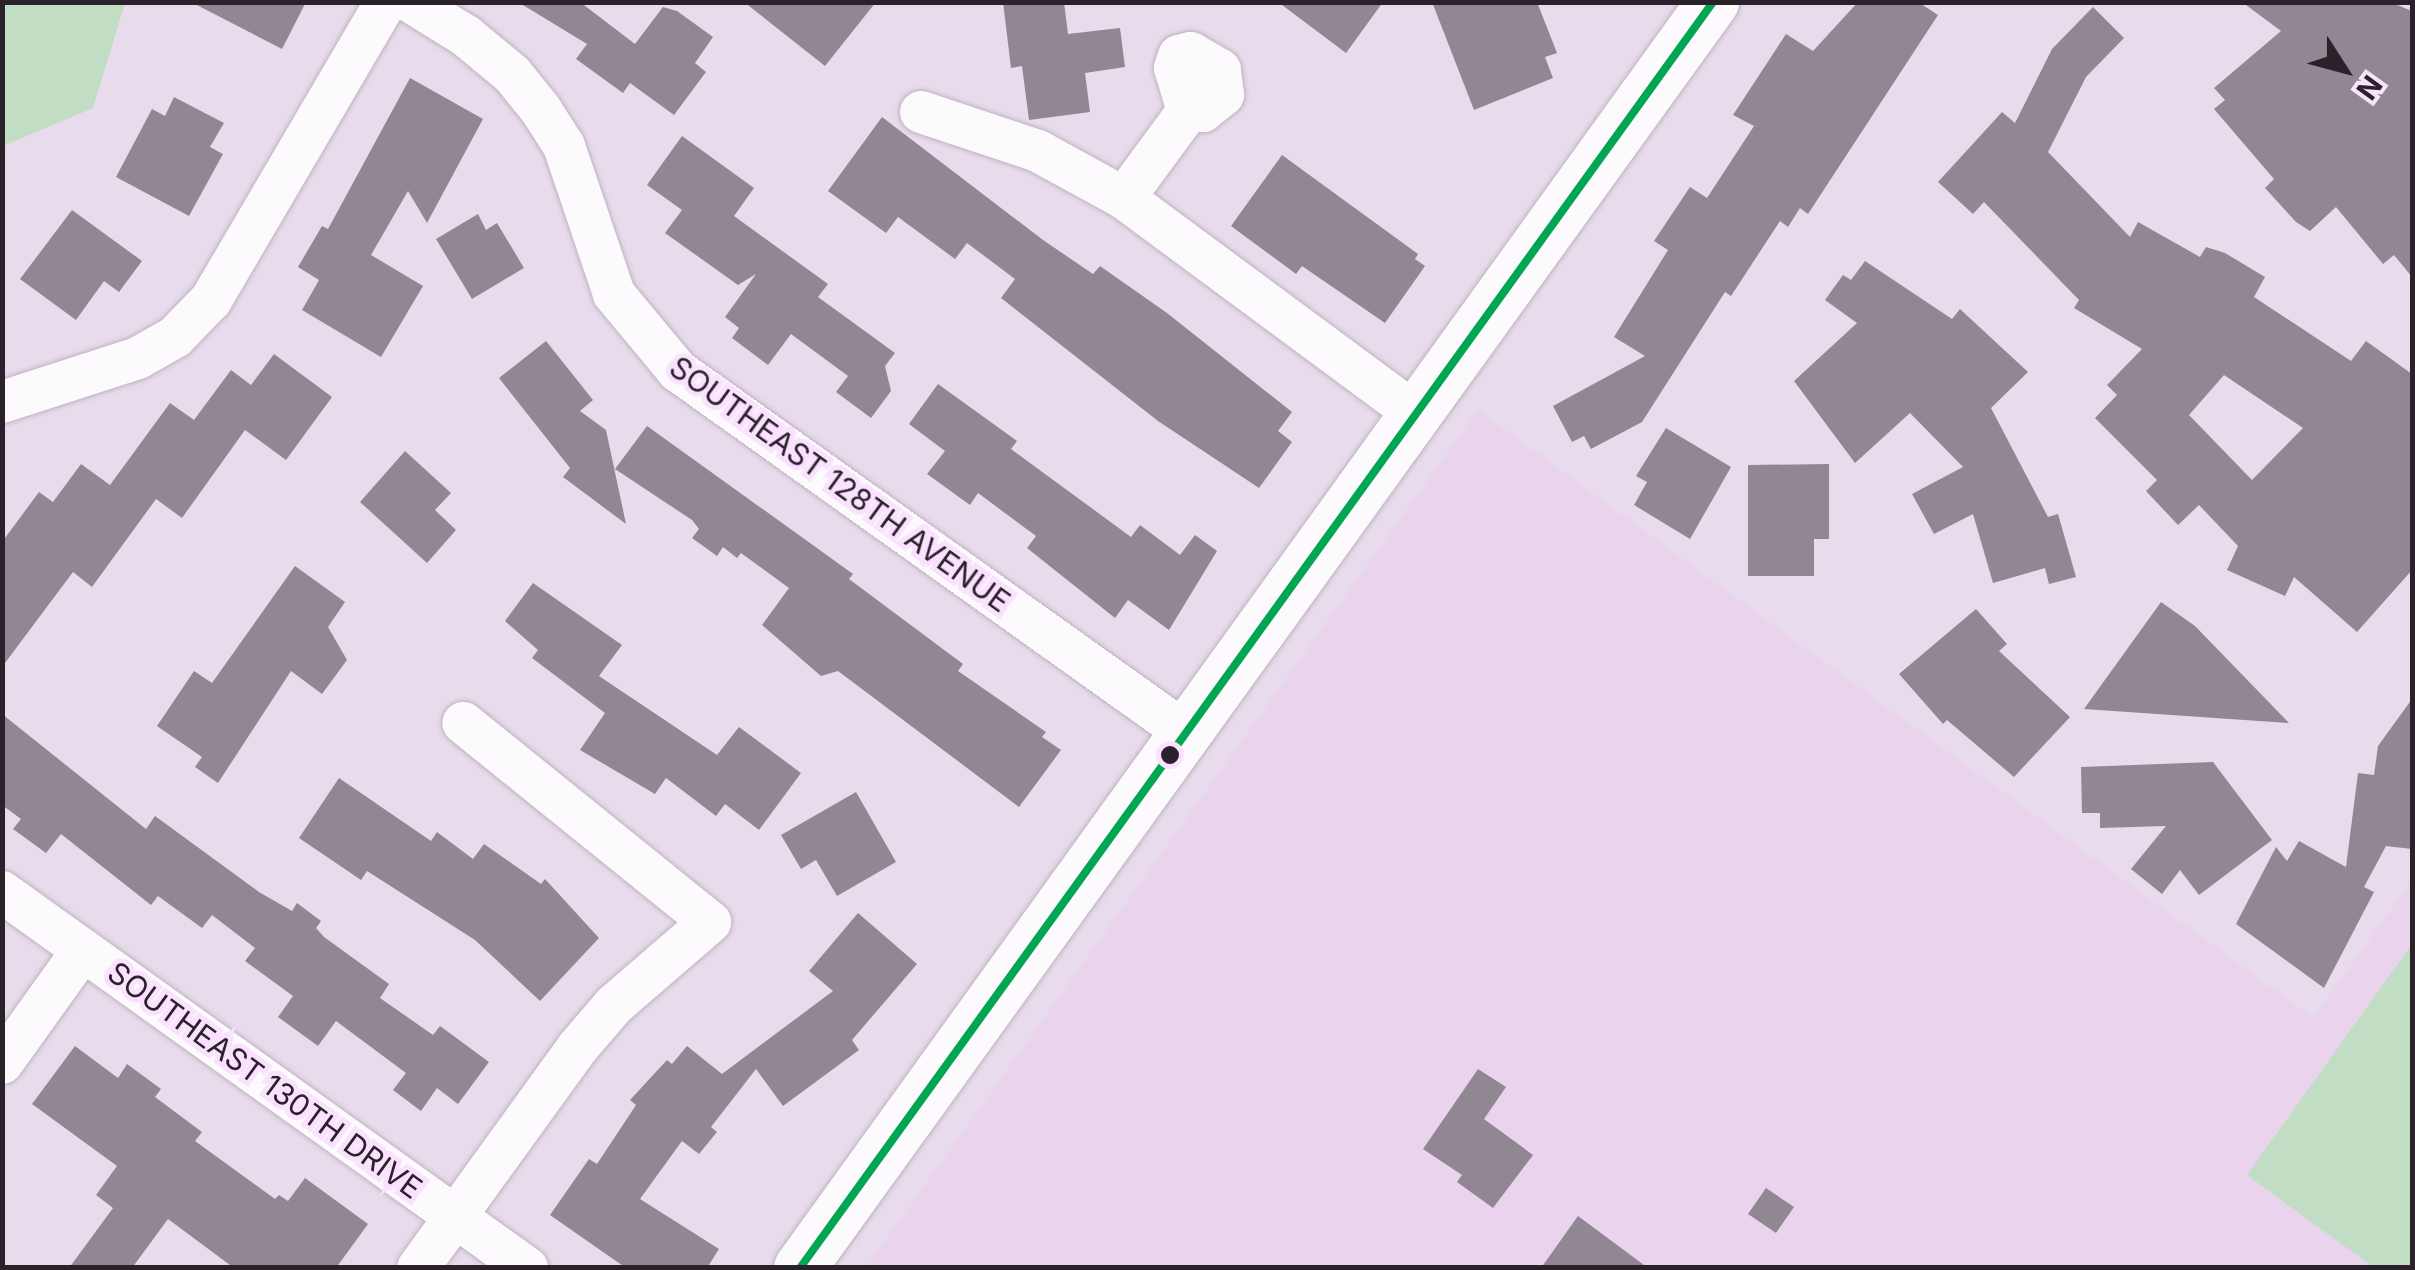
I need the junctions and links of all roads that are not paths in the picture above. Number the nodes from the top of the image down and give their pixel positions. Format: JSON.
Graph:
{"nodes":[{"id":1,"x":386,"y":2,"type":"edge"},
{"id":2,"x":411,"y":2,"type":"edge"},
{"id":3,"x":1713,"y":2,"type":"edge"},
{"id":4,"x":1188,"y":111,"type":"dead end"},
{"id":5,"x":921,"y":112,"type":"dead end"},
{"id":6,"x":1124,"y":198,"type":"junction"},
{"id":7,"x":2,"y":402,"type":"edge"},
{"id":8,"x":1416,"y":414,"type":"junction"},
{"id":9,"x":463,"y":723,"type":"dead end"},
{"id":10,"x":1186,"y":733,"type":"junction"},
{"id":11,"x":2,"y":892,"type":"edge"},
{"id":12,"x":84,"y":950,"type":"junction"},
{"id":13,"x":2,"y":1063,"type":"edge"},
{"id":14,"x":455,"y":1216,"type":"junction"},
{"id":15,"x":418,"y":1268,"type":"edge"},
{"id":16,"x":528,"y":1268,"type":"edge"},
{"id":17,"x":800,"y":1268,"type":"edge"}],
"edges":[{"from":1,"to":7,"type":"street"},
{"from":2,"to":10,"type":"street","name":"SOUTHEAST 128TH AVENUE"},
{"from":3,"to":8,"type":"main road"},
{"from":4,"to":6,"type":"street"},
{"from":5,"to":6,"type":"street"},
{"from":6,"to":8,"type":"street"},
{"from":8,"to":10,"type":"main road"},
{"from":9,"to":14,"type":"street"},
{"from":10,"to":17,"type":"main road"},
{"from":11,"to":12,"type":"street","name":"SOUTHEAST 130TH DRIVE"},
{"from":12,"to":13,"type":"street"},
{"from":12,"to":14,"type":"street","name":"SOUTHEAST 130TH DRIVE"},
{"from":14,"to":15,"type":"street"},
{"from":14,"to":16,"type":"street","name":"SOUTHEAST 130TH DRIVE"}]}
